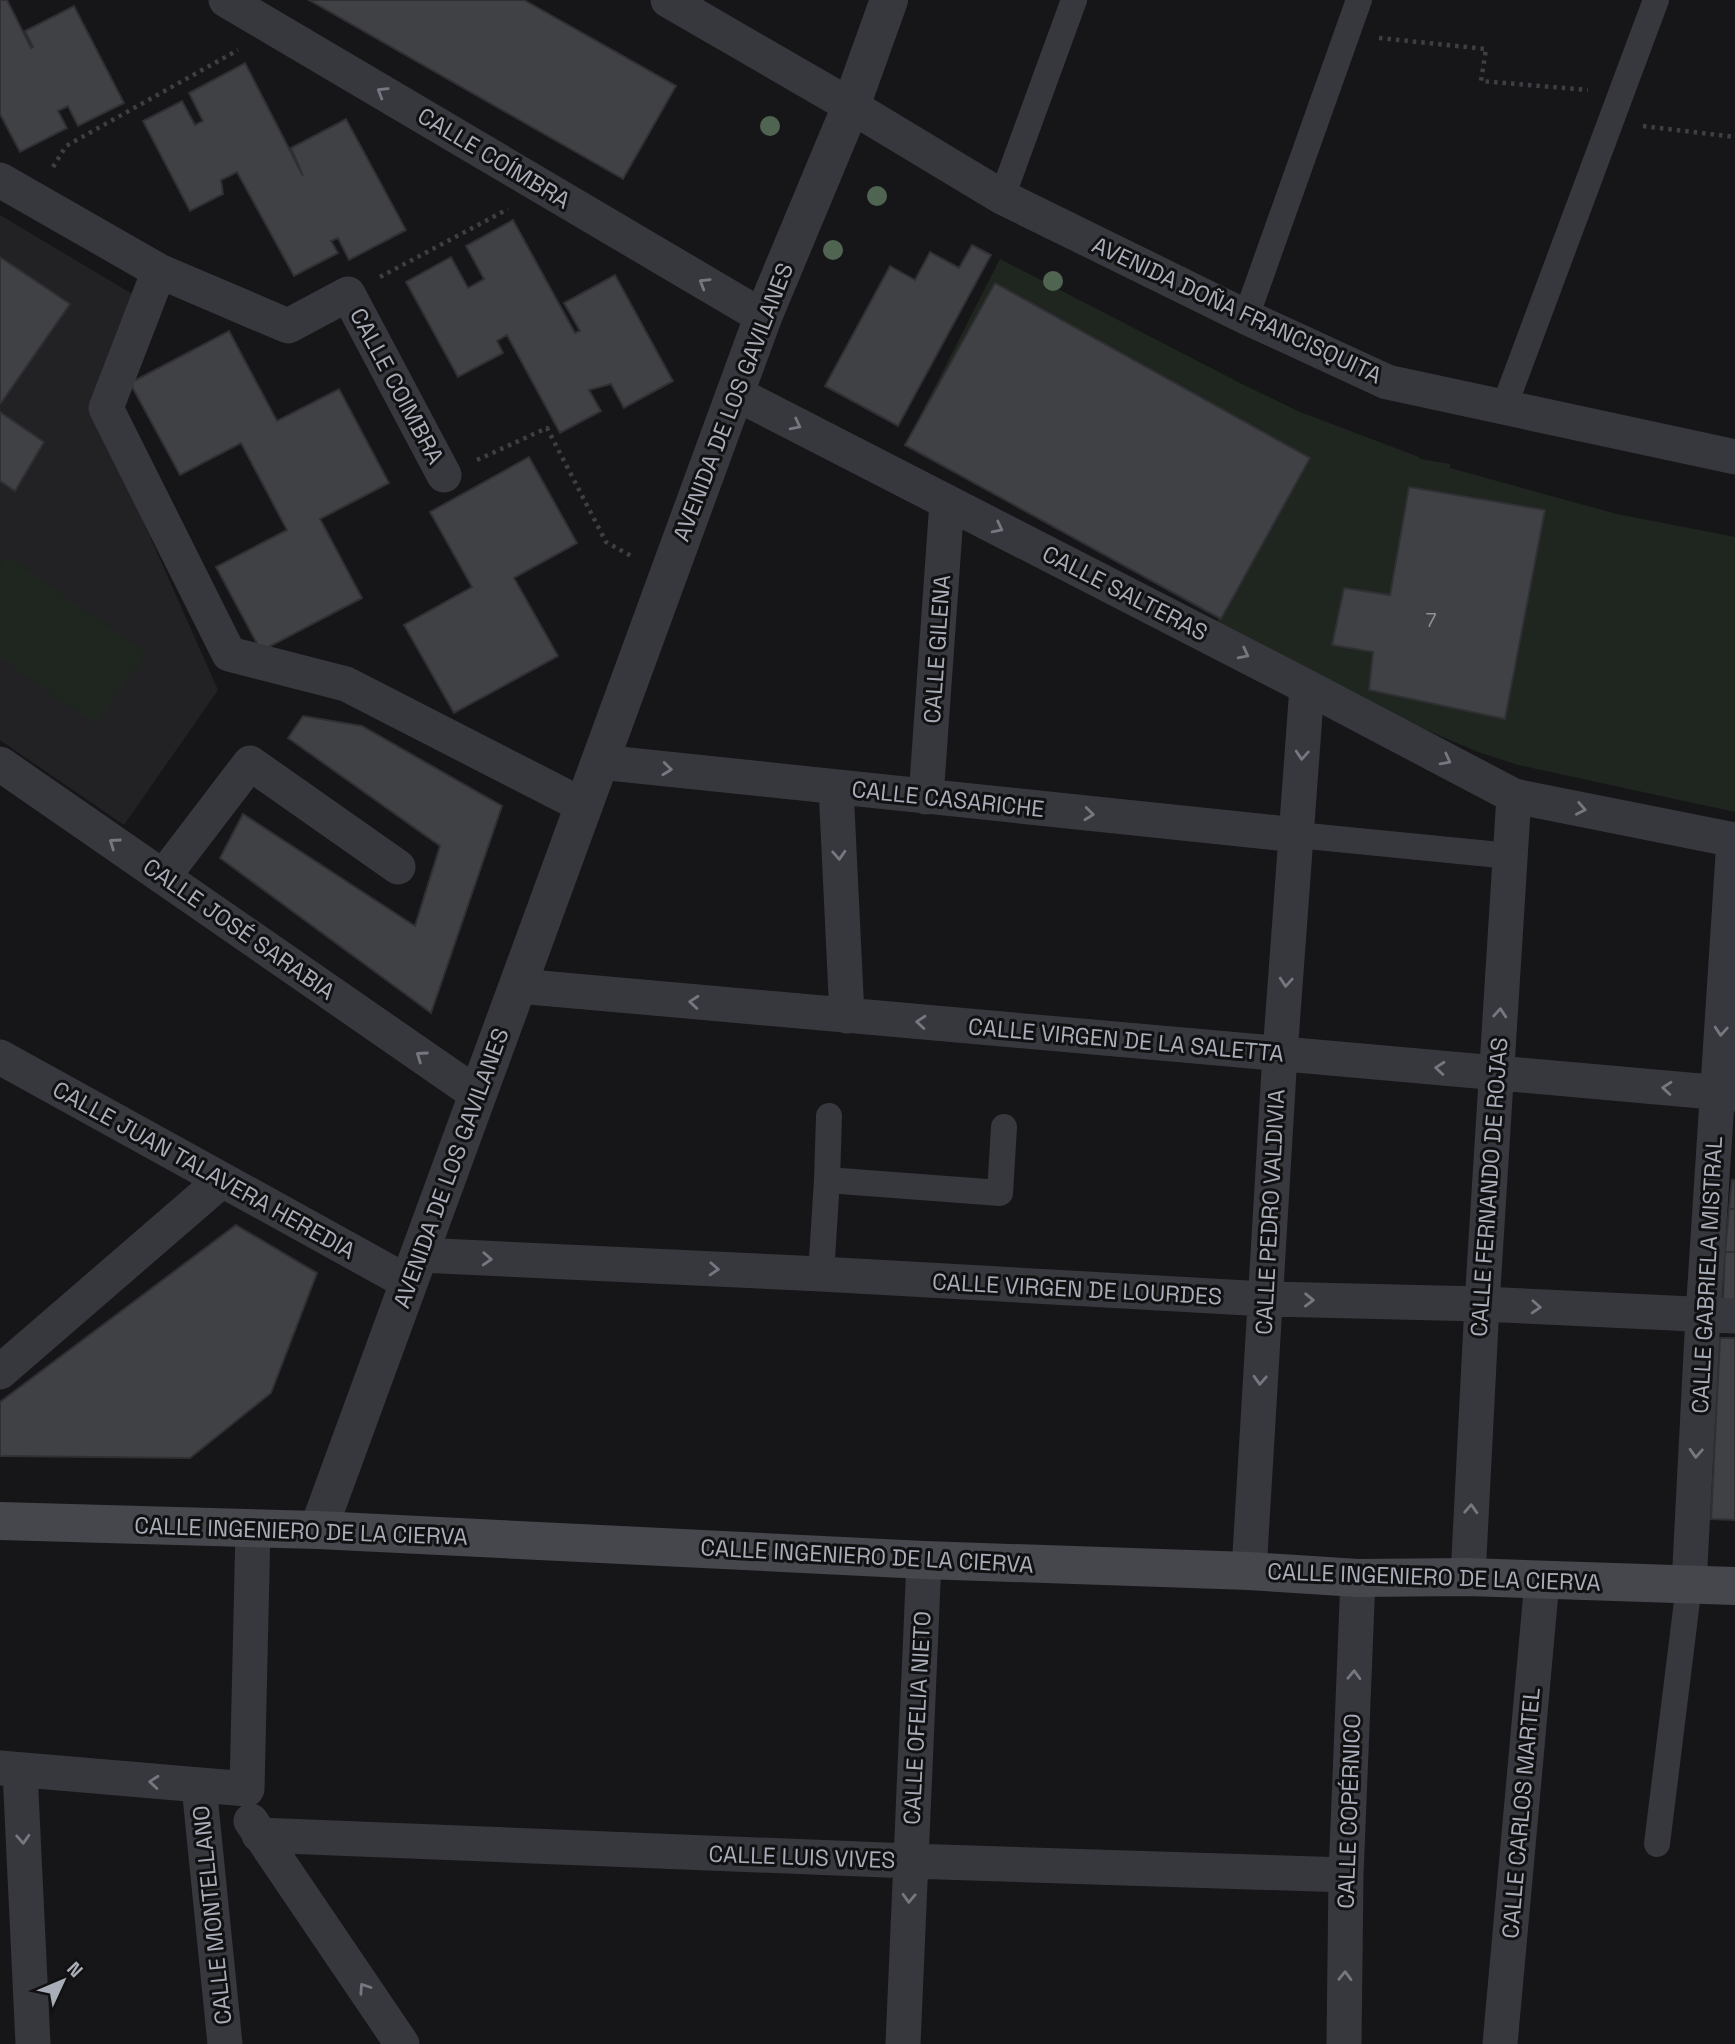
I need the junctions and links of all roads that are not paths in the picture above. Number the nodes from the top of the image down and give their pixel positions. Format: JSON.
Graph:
{"nodes":[{"id":1,"x":226,"y":0,"type":"edge"},
{"id":2,"x":668,"y":0,"type":"edge"},
{"id":3,"x":888,"y":0,"type":"edge"},
{"id":4,"x":1074,"y":0,"type":"edge"},
{"id":5,"x":1359,"y":0,"type":"edge"},
{"id":6,"x":1656,"y":0,"type":"edge"},
{"id":7,"x":851,"y":106,"type":"junction"},
{"id":8,"x":0,"y":180,"type":"edge"},
{"id":9,"x":1002,"y":197,"type":"junction"},
{"id":10,"x":159,"y":271,"type":"junction"},
{"id":11,"x":763,"y":317,"type":"junction"},
{"id":12,"x":1246,"y":317,"type":"junction"},
{"id":13,"x":735,"y":393,"type":"junction"},
{"id":14,"x":1504,"y":407,"type":"junction"},
{"id":15,"x":1735,"y":457,"type":"edge"},
{"id":16,"x":444,"y":475,"type":"road end"},
{"id":17,"x":947,"y":502,"type":"junction"},
{"id":18,"x":1307,"y":687,"type":"junction"},
{"id":19,"x":600,"y":762,"type":"junction"},
{"id":20,"x":0,"y":764,"type":"edge"},
{"id":21,"x":836,"y":787,"type":"junction"},
{"id":22,"x":1514,"y":796,"type":"junction"},
{"id":23,"x":926,"y":797,"type":"junction"},
{"id":24,"x":582,"y":805,"type":"junction"},
{"id":25,"x":1297,"y":835,"type":"junction"},
{"id":26,"x":1734,"y":840,"type":"edge"},
{"id":27,"x":1510,"y":856,"type":"junction"},
{"id":28,"x":398,"y":867,"type":"dead end"},
{"id":29,"x":163,"y":877,"type":"junction"},
{"id":30,"x":517,"y":986,"type":"junction"},
{"id":31,"x":847,"y":1016,"type":"junction"},
{"id":32,"x":1280,"y":1054,"type":"junction"},
{"id":33,"x":0,"y":1056,"type":"edge"},
{"id":34,"x":1496,"y":1073,"type":"junction"},
{"id":35,"x":1726,"y":1094,"type":"edge"},
{"id":36,"x":478,"y":1095,"type":"junction"},
{"id":37,"x":829,"y":1116,"type":"dead end"},
{"id":38,"x":1004,"y":1127,"type":"dead end"},
{"id":39,"x":222,"y":1180,"type":"junction"},
{"id":40,"x":827,"y":1180,"type":"junction"},
{"id":41,"x":414,"y":1269,"type":"junction"},
{"id":42,"x":821,"y":1274,"type":"junction"},
{"id":43,"x":1265,"y":1299,"type":"junction"},
{"id":44,"x":1482,"y":1304,"type":"junction"},
{"id":45,"x":1719,"y":1316,"type":"edge"},
{"id":46,"x":0,"y":1372,"type":"edge"},
{"id":47,"x":0,"y":1521,"type":"edge"},
{"id":48,"x":253,"y":1528,"type":"junction"},
{"id":49,"x":318,"y":1530,"type":"junction"},
{"id":50,"x":924,"y":1560,"type":"junction"},
{"id":51,"x":1249,"y":1571,"type":"junction"},
{"id":52,"x":1358,"y":1577,"type":"junction"},
{"id":53,"x":1468,"y":1577,"type":"junction"},
{"id":54,"x":1542,"y":1581,"type":"junction"},
{"id":55,"x":1689,"y":1585,"type":"junction"},
{"id":56,"x":1735,"y":1586,"type":"edge"},
{"id":57,"x":10,"y":1770,"type":"edge"},
{"id":58,"x":225,"y":1788,"type":"junction"},
{"id":59,"x":259,"y":1835,"type":"junction"},
{"id":60,"x":1657,"y":1844,"type":"dead end"},
{"id":61,"x":910,"y":1861,"type":"junction"},
{"id":62,"x":1346,"y":1875,"type":"junction"},
{"id":63,"x":33,"y":2044,"type":"edge"},
{"id":64,"x":225,"y":2044,"type":"edge"},
{"id":65,"x":402,"y":2044,"type":"edge"},
{"id":66,"x":904,"y":2044,"type":"edge"},
{"id":67,"x":1343,"y":2044,"type":"edge"},
{"id":68,"x":1500,"y":2044,"type":"edge"}],
"edges":[{"from":11,"to":1,"type":"street","name":"CALLE COÍMBRA","one_way":true},
{"from":2,"to":7,"type":"street","name":"AVENIDA DOÑA FRANCISQUITA"},
{"from":3,"to":7,"type":"street","name":"AVENIDA DE LOS GAVILANES"},
{"from":4,"to":9,"type":"street"},
{"from":5,"to":12,"type":"street"},
{"from":6,"to":14,"type":"street"},
{"from":7,"to":9,"type":"street","name":"AVENIDA DOÑA FRANCISQUITA"},
{"from":7,"to":11,"type":"street","name":"AVENIDA DE LOS GAVILANES"},
{"from":8,"to":10,"type":"street"},
{"from":9,"to":12,"type":"street","name":"AVENIDA DOÑA FRANCISQUITA"},
{"from":10,"to":16,"type":"street","name":"CALLE COIMBRA"},
{"from":10,"to":24,"type":"street"},
{"from":11,"to":13,"type":"street","name":"AVENIDA DE LOS GAVILANES"},
{"from":12,"to":14,"type":"street","name":"AVENIDA DOÑA FRANCISQUITA"},
{"from":13,"to":17,"type":"street","name":"CALLE SALTERAS","one_way":true},
{"from":13,"to":19,"type":"street","name":"AVENIDA DE LOS GAVILANES"},
{"from":14,"to":15,"type":"street","name":"AVENIDA DOÑA FRANCISQUITA"},
{"from":17,"to":18,"type":"street","name":"CALLE SALTERAS","one_way":true},
{"from":17,"to":23,"type":"street","name":"CALLE GILENA"},
{"from":18,"to":22,"type":"street","name":"CALLE SALTERAS","one_way":true},
{"from":18,"to":25,"type":"street","name":"CALLE PEDRO VALDIVIA","one_way":true},
{"from":19,"to":21,"type":"street","name":"CALLE CASARICHE","one_way":true},
{"from":19,"to":24,"type":"street","name":"AVENIDA DE LOS GAVILANES"},
{"from":29,"to":20,"type":"street","name":"CALLE JOSÉ SARABIA","one_way":true},
{"from":21,"to":23,"type":"street","name":"CALLE CASARICHE"},
{"from":21,"to":31,"type":"street","one_way":true},
{"from":22,"to":26,"type":"street","name":"CALLE SALTERAS","one_way":true},
{"from":22,"to":27,"type":"street","name":"CALLE FERNANDO DE ROJAS"},
{"from":23,"to":25,"type":"street","name":"CALLE CASARICHE","one_way":true},
{"from":24,"to":30,"type":"street","name":"AVENIDA DE LOS GAVILANES"},
{"from":25,"to":27,"type":"street"},
{"from":25,"to":32,"type":"street","name":"CALLE PEDRO VALDIVIA","one_way":true},
{"from":26,"to":35,"type":"street","name":"CALLE GABRIELA MISTRAL","one_way":true},
{"from":34,"to":27,"type":"street","name":"CALLE FERNANDO DE ROJAS","one_way":true},
{"from":28,"to":29,"type":"street"},
{"from":36,"to":29,"type":"street","name":"CALLE JOSÉ SARABIA","one_way":true},
{"from":31,"to":30,"type":"street","name":"CALLE VIRGEN DE LA SALETTA","one_way":true},
{"from":30,"to":36,"type":"street","name":"AVENIDA DE LOS GAVILANES"},
{"from":32,"to":31,"type":"street","name":"CALLE VIRGEN DE LA SALETTA","one_way":true},
{"from":34,"to":32,"type":"street","name":"CALLE VIRGEN DE LA SALETTA","one_way":true},
{"from":32,"to":43,"type":"street","name":"CALLE PEDRO VALDIVIA"},
{"from":33,"to":39,"type":"street","name":"CALLE JUAN TALAVERA HEREDIA"},
{"from":35,"to":34,"type":"street","name":"CALLE VIRGEN DE LA SALETTA","one_way":true},
{"from":34,"to":44,"type":"street","name":"CALLE FERNANDO DE ROJAS"},
{"from":35,"to":45,"type":"street","name":"CALLE GABRIELA MISTRAL"},
{"from":36,"to":41,"type":"street","name":"AVENIDA DE LOS GAVILANES"},
{"from":37,"to":40,"type":"street"},
{"from":38,"to":40,"type":"street"},
{"from":39,"to":41,"type":"street","name":"CALLE JUAN TALAVERA HEREDIA"},
{"from":39,"to":46,"type":"street"},
{"from":40,"to":42,"type":"street"},
{"from":41,"to":42,"type":"street","name":"CALLE VIRGEN DE LOURDES","one_way":true},
{"from":41,"to":49,"type":"street","name":"AVENIDA DE LOS GAVILANES"},
{"from":42,"to":43,"type":"street","name":"CALLE VIRGEN DE LOURDES"},
{"from":43,"to":44,"type":"street","name":"CALLE VIRGEN DE LOURDES","one_way":true},
{"from":43,"to":51,"type":"street","name":"CALLE PEDRO VALDIVIA","one_way":true},
{"from":44,"to":45,"type":"street","name":"CALLE VIRGEN DE LOURDES","one_way":true},
{"from":53,"to":44,"type":"street","name":"CALLE FERNANDO DE ROJAS","one_way":true},
{"from":45,"to":55,"type":"street","name":"CALLE GABRIELA MISTRAL","one_way":true},
{"from":47,"to":48,"type":"main road","name":"CALLE INGENIERO DE LA CIERVA"},
{"from":48,"to":49,"type":"main road","name":"CALLE INGENIERO DE LA CIERVA"},
{"from":48,"to":58,"type":"street","name":"CALLE MONTELLANO"},
{"from":49,"to":50,"type":"main road","name":"CALLE INGENIERO DE LA CIERVA"},
{"from":50,"to":51,"type":"main road","name":"CALLE INGENIERO DE LA CIERVA"},
{"from":50,"to":61,"type":"street","name":"CALLE OFELIA NIETO"},
{"from":51,"to":52,"type":"main road","name":"CALLE INGENIERO DE LA CIERVA"},
{"from":52,"to":53,"type":"main road","name":"CALLE INGENIERO DE LA CIERVA"},
{"from":62,"to":52,"type":"street","name":"CALLE COPÉRNICO","one_way":true},
{"from":53,"to":54,"type":"main road","name":"CALLE INGENIERO DE LA CIERVA"},
{"from":54,"to":55,"type":"main road","name":"CALLE INGENIERO DE LA CIERVA"},
{"from":54,"to":68,"type":"street","name":"CALLE CARLOS MARTEL"},
{"from":55,"to":56,"type":"main road","name":"CALLE INGENIERO DE LA CIERVA"},
{"from":55,"to":60,"type":"street"},
{"from":58,"to":57,"type":"street","one_way":true},
{"from":57,"to":63,"type":"street","one_way":true},
{"from":58,"to":59,"type":"street"},
{"from":58,"to":64,"type":"street","name":"CALLE MONTELLANO"},
{"from":59,"to":61,"type":"street","name":"CALLE LUIS VIVES"},
{"from":65,"to":59,"type":"street","one_way":true},
{"from":61,"to":62,"type":"street","name":"CALLE LUIS VIVES"},
{"from":61,"to":66,"type":"street","name":"CALLE OFELIA NIETO","one_way":true},
{"from":67,"to":62,"type":"street","name":"CALLE COPÉRNICO","one_way":true}]}
